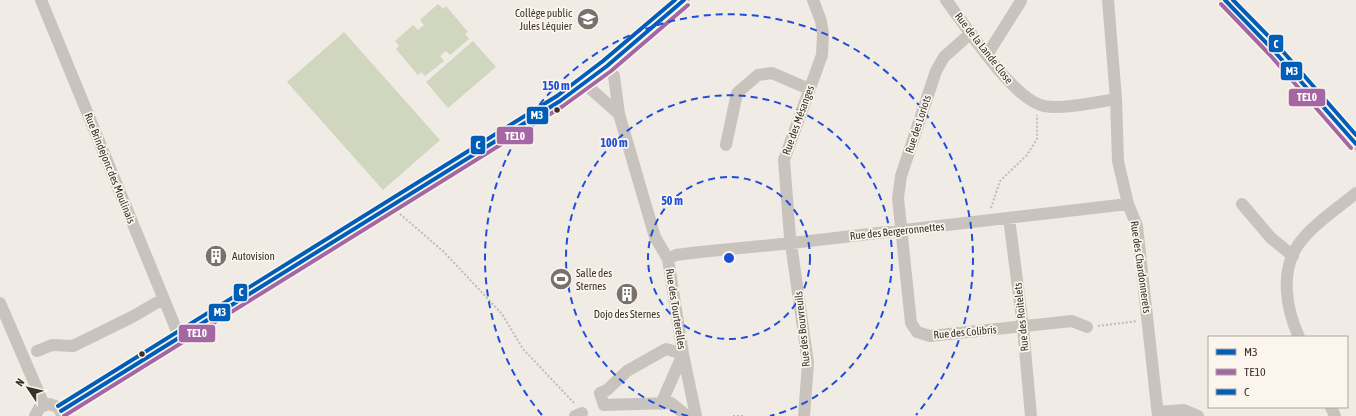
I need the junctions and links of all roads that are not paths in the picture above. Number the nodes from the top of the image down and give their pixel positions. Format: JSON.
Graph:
{"nodes":[{"id":1,"x":41,"y":0,"type":"edge"},
{"id":2,"x":684,"y":0,"type":"edge"},
{"id":3,"x":812,"y":0,"type":"edge"},
{"id":4,"x":946,"y":0,"type":"edge"},
{"id":5,"x":1108,"y":0,"type":"edge"},
{"id":6,"x":1225,"y":0,"type":"edge"},
{"id":7,"x":1021,"y":2,"type":"dead end"},
{"id":8,"x":972,"y":33,"type":"junction"},
{"id":9,"x":987,"y":55,"type":"junction"},
{"id":10,"x":607,"y":66,"type":"junction"},
{"id":11,"x":584,"y":83,"type":"junction"},
{"id":12,"x":809,"y":89,"type":"junction"},
{"id":13,"x":1116,"y":99,"type":"junction"},
{"id":14,"x":619,"y":114,"type":"junction"},
{"id":15,"x":1356,"y":144,"type":"edge"},
{"id":16,"x":726,"y":145,"type":"dead end"},
{"id":17,"x":1356,"y":193,"type":"edge"},
{"id":18,"x":1128,"y":204,"type":"junction"},
{"id":19,"x":1242,"y":204,"type":"dead end"},
{"id":20,"x":1009,"y":218,"type":"junction"},
{"id":21,"x":901,"y":230,"type":"junction"},
{"id":22,"x":792,"y":243,"type":"junction"},
{"id":23,"x":1293,"y":256,"type":"junction"},
{"id":24,"x":668,"y":259,"type":"junction"},
{"id":25,"x":163,"y":299,"type":"junction"},
{"id":26,"x":0,"y":304,"type":"edge"},
{"id":27,"x":1023,"y":327,"type":"junction"},
{"id":28,"x":1087,"y":327,"type":"road end"},
{"id":29,"x":179,"y":336,"type":"junction"},
{"id":30,"x":1299,"y":336,"type":"edge"},
{"id":31,"x":38,"y":351,"type":"dead end"},
{"id":32,"x":683,"y":354,"type":"junction"},
{"id":33,"x":661,"y":404,"type":"junction"},
{"id":34,"x":44,"y":405,"type":"junction"},
{"id":35,"x":62,"y":413,"type":"edge"},
{"id":36,"x":1158,"y":414,"type":"edge"},
{"id":37,"x":35,"y":416,"type":"edge"},
{"id":38,"x":687,"y":416,"type":"edge"},
{"id":39,"x":696,"y":416,"type":"edge"},
{"id":40,"x":804,"y":416,"type":"edge"},
{"id":41,"x":1031,"y":416,"type":"edge"},
{"id":42,"x":1198,"y":416,"type":"edge"}],
"edges":[{"from":1,"to":25,"type":"street","name":"Rue Brindejonc des Moulinais"},
{"from":2,"to":10,"type":"street"},
{"from":3,"to":12,"type":"street","name":"Rue des Mésanges"},
{"from":4,"to":8,"type":"street","name":"Rue de la Lande Close"},
{"from":5,"to":13,"type":"street","name":"Rue des Chardonnerets"},
{"from":6,"to":15,"type":"street"},
{"from":7,"to":9,"type":"street"},
{"from":8,"to":9,"type":"street","name":"Rue de la Lande Close"},
{"from":8,"to":21,"type":"street","name":"Rue des Loriots"},
{"from":9,"to":13,"type":"street","name":"Rue de la Lande Close"},
{"from":10,"to":11,"type":"street"},
{"from":10,"to":14,"type":"street","name":"Rue des Tourterelles"},
{"from":11,"to":14,"type":"street"},
{"from":11,"to":29,"type":"street"},
{"from":12,"to":16,"type":"street"},
{"from":12,"to":22,"type":"street","name":"Rue des Mésanges"},
{"from":13,"to":18,"type":"street","name":"Rue des Chardonnerets"},
{"from":14,"to":24,"type":"street","name":"Rue des Tourterelles"},
{"from":17,"to":23,"type":"street"},
{"from":18,"to":20,"type":"street","name":"Rue des Bergeronnettes"},
{"from":18,"to":36,"type":"street","name":"Rue des Chardonnerets"},
{"from":19,"to":23,"type":"street"},
{"from":20,"to":21,"type":"street","name":"Rue des Bergeronnettes"},
{"from":20,"to":27,"type":"street","name":"Rue des Roitelets"},
{"from":21,"to":22,"type":"street","name":"Rue des Bergeronnettes"},
{"from":21,"to":27,"type":"street","name":"Rue des Colibris"},
{"from":22,"to":24,"type":"street","name":"Rue des Bergeronnettes"},
{"from":22,"to":40,"type":"street","name":"Rue des Bouvreuils"},
{"from":23,"to":30,"type":"street"},
{"from":24,"to":32,"type":"street","name":"Rue des Tourterelles"},
{"from":25,"to":29,"type":"street","name":"Rue Brindejonc des Moulinais"},
{"from":25,"to":31,"type":"street"},
{"from":26,"to":34,"type":"street"},
{"from":27,"to":28,"type":"street","name":"Rue des Colibris"},
{"from":27,"to":41,"type":"street","name":"Rue des Roitelets"},
{"from":29,"to":35,"type":"street"},
{"from":32,"to":33,"type":"street"},
{"from":32,"to":33,"type":"street"},
{"from":32,"to":39,"type":"street","name":"Rue des Tourterelles"},
{"from":33,"to":38,"type":"street"},
{"from":34,"to":35,"type":"street"},
{"from":34,"to":37,"type":"street"},
{"from":36,"to":42,"type":"street"}]}
